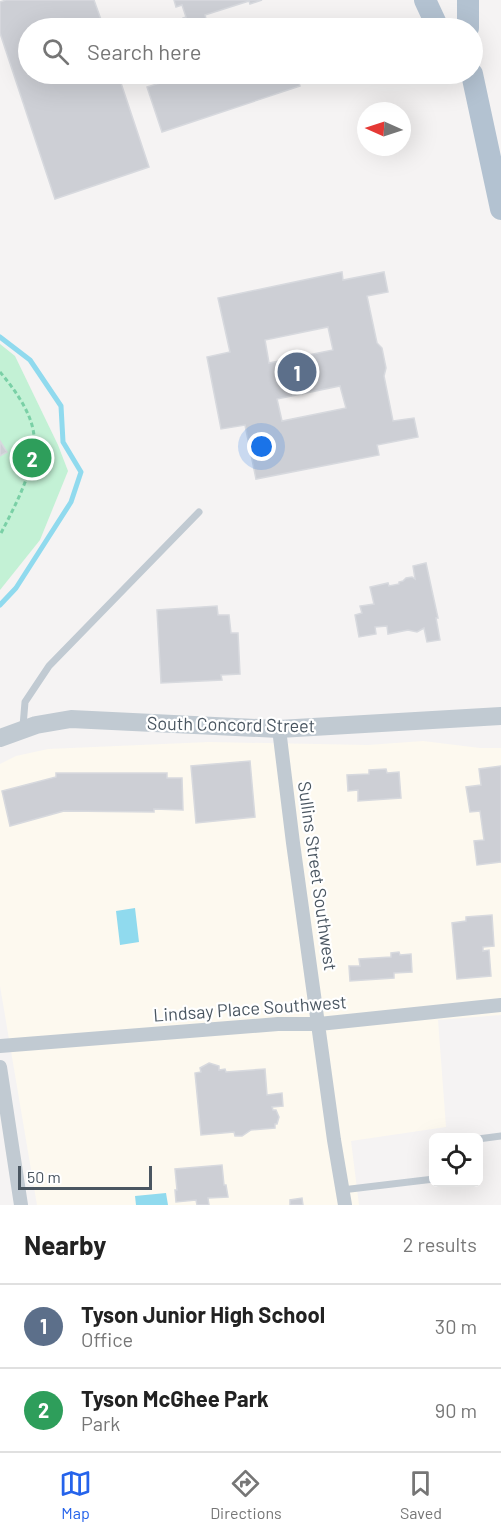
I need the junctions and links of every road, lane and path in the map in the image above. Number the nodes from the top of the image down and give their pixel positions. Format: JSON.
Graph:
{"nodes":[{"id":1,"x":425,"y":0,"type":"edge"},
{"id":2,"x":468,"y":0,"type":"edge"},
{"id":3,"x":433,"y":18,"type":"edge"},
{"id":4,"x":468,"y":18,"type":"edge"},
{"id":5,"x":474,"y":84,"type":"edge"},
{"id":6,"x":501,"y":209,"type":"edge"},
{"id":7,"x":0,"y":372,"type":"edge"},
{"id":8,"x":199,"y":512,"type":"dead end"},
{"id":9,"x":0,"y":534,"type":"edge"},
{"id":10,"x":501,"y":716,"type":"edge"},
{"id":11,"x":23,"y":729,"type":"junction"},
{"id":12,"x":279,"y":729,"type":"junction"},
{"id":13,"x":0,"y":738,"type":"edge"},
{"id":14,"x":501,"y":1005,"type":"edge"},
{"id":15,"x":319,"y":1024,"type":"junction"},
{"id":16,"x":0,"y":1046,"type":"edge"},
{"id":17,"x":0,"y":1067,"type":"edge"},
{"id":18,"x":501,"y":1136,"type":"edge"},
{"id":19,"x":483,"y":1138,"type":"edge"},
{"id":20,"x":429,"y":1180,"type":"edge"},
{"id":21,"x":342,"y":1190,"type":"junction"},
{"id":22,"x":21,"y":1205,"type":"edge"},
{"id":23,"x":345,"y":1205,"type":"edge"}],
"edges":[{"from":1,"to":3,"type":"main road"},
{"from":2,"to":4,"type":"main road"},
{"from":5,"to":6,"type":"main road"},
{"from":7,"to":9,"type":"path"},
{"from":8,"to":11,"type":"lane"},
{"from":10,"to":12,"type":"street","name":"South Concord Street"},
{"from":11,"to":12,"type":"street","name":"South Concord Street"},
{"from":11,"to":13,"type":"street","name":"South Concord Street"},
{"from":12,"to":15,"type":"street","name":"Sullins Street Southwest"},
{"from":14,"to":15,"type":"street","name":"Lindsay Place Southwest"},
{"from":15,"to":16,"type":"street","name":"Lindsay Place Southwest"},
{"from":15,"to":21,"type":"street","name":"Sullins Street Southwest"},
{"from":17,"to":22,"type":"street"},
{"from":18,"to":19,"type":"lane"},
{"from":20,"to":21,"type":"lane"},
{"from":21,"to":23,"type":"street","name":"Sullins Street Southwest"}]}
